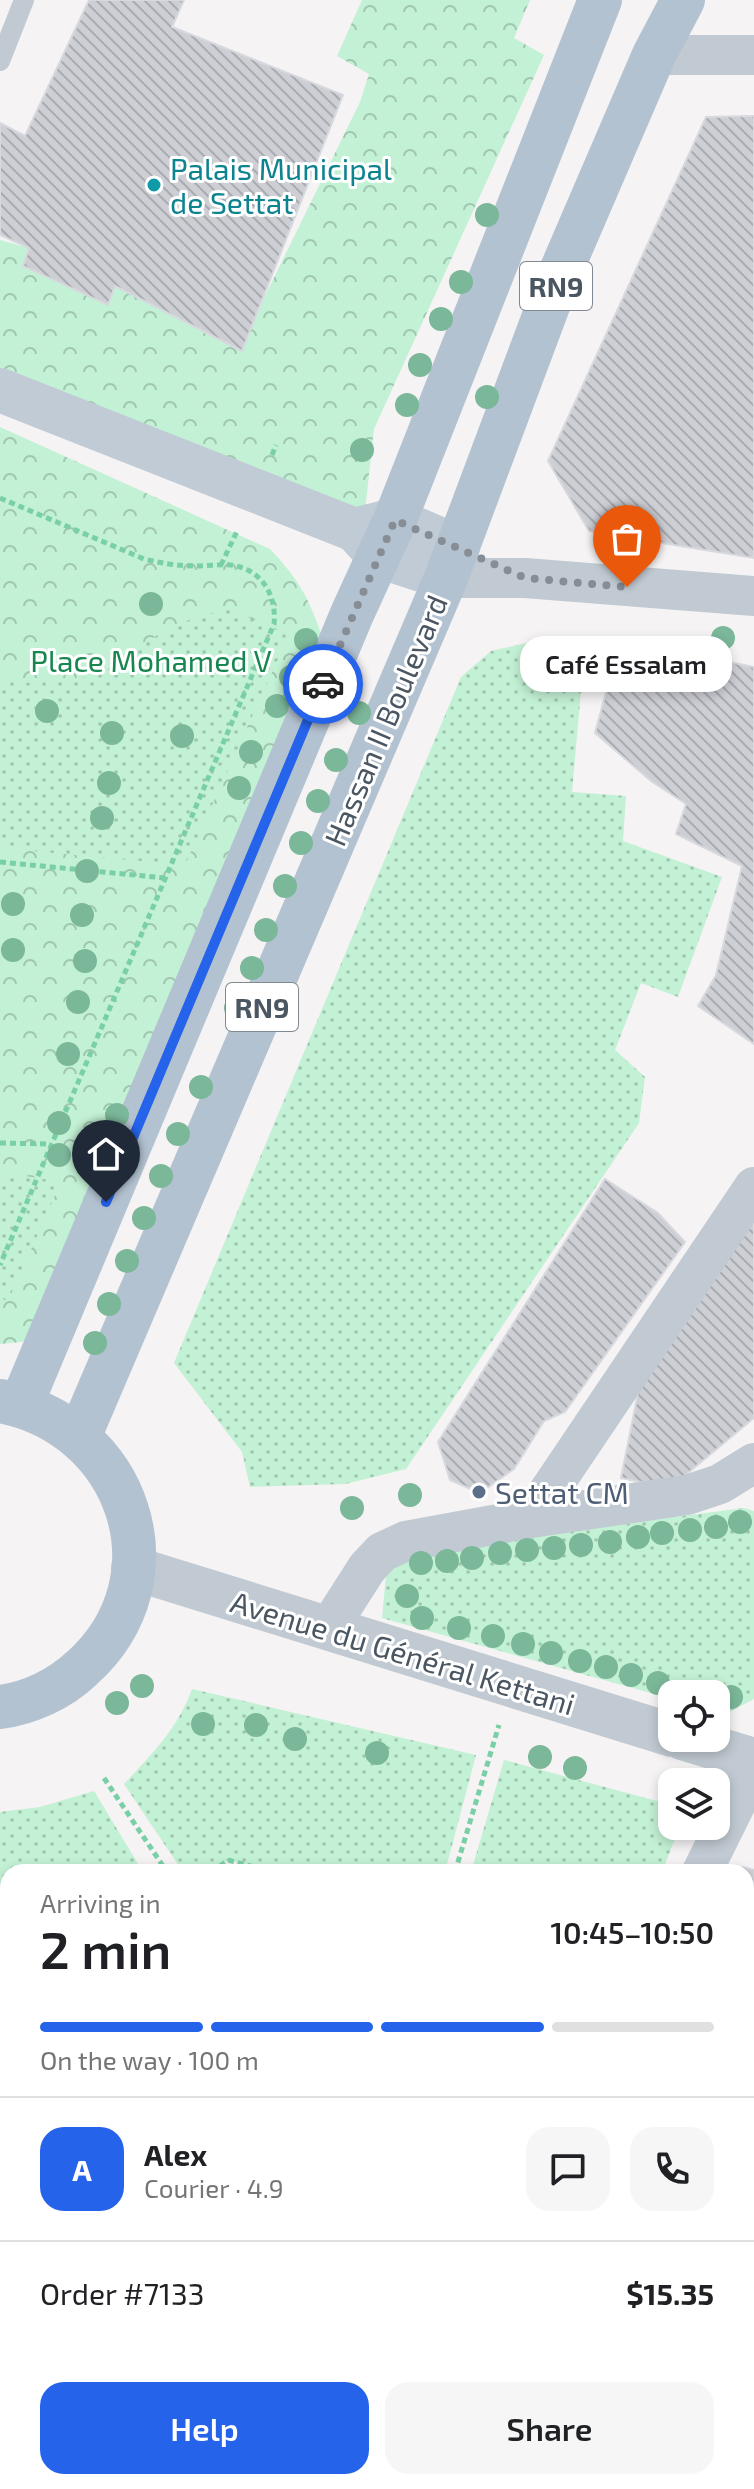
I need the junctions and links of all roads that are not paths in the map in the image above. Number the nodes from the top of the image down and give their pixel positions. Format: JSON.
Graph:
{"nodes":[{"id":1,"x":24,"y":0,"type":"edge"},
{"id":2,"x":600,"y":0,"type":"edge"},
{"id":3,"x":683,"y":0,"type":"edge"},
{"id":4,"x":654,"y":55,"type":"junction"},
{"id":5,"x":754,"y":55,"type":"edge"},
{"id":6,"x":0,"y":61,"type":"edge"},
{"id":7,"x":0,"y":390,"type":"edge"},
{"id":8,"x":376,"y":536,"type":"junction"},
{"id":9,"x":452,"y":562,"type":"junction"},
{"id":10,"x":754,"y":596,"type":"edge"},
{"id":11,"x":754,"y":1187,"type":"edge"},
{"id":12,"x":10,"y":1403,"type":"edge"},
{"id":13,"x":79,"y":1437,"type":"junction"},
{"id":14,"x":754,"y":1463,"type":"edge"},
{"id":15,"x":531,"y":1518,"type":"junction"},
{"id":16,"x":133,"y":1568,"type":"junction"},
{"id":17,"x":328,"y":1629,"type":"junction"},
{"id":18,"x":0,"y":1707,"type":"edge"},
{"id":19,"x":658,"y":1731,"type":"edge"},
{"id":20,"x":728,"y":1752,"type":"edge"},
{"id":21,"x":754,"y":1760,"type":"edge"},
{"id":22,"x":754,"y":1767,"type":"edge"},
{"id":23,"x":706,"y":1864,"type":"edge"}],
"edges":[{"from":1,"to":6,"type":"lane"},
{"from":2,"to":8,"type":"main road","number":"RN9"},
{"from":3,"to":4,"type":"main road","name":"Hassan II Boulevard","number":"RN9"},
{"from":4,"to":5,"type":"street"},
{"from":4,"to":9,"type":"main road","name":"Hassan II Boulevard","number":"RN9"},
{"from":7,"to":8,"type":"main road"},
{"from":8,"to":9,"type":"main road"},
{"from":8,"to":12,"type":"main road","number":"RN9"},
{"from":9,"to":10,"type":"street"},
{"from":9,"to":13,"type":"main road","name":"Hassan II Boulevard","number":"RN9"},
{"from":11,"to":15,"type":"street"},
{"from":12,"to":13,"type":"main road","number":"RN9"},
{"from":13,"to":16,"type":"main road","number":"RN9"},
{"from":14,"to":15,"type":"street"},
{"from":15,"to":17,"type":"street"},
{"from":16,"to":17,"type":"street","name":"Avenue du Général Kettani"},
{"from":16,"to":18,"type":"main road","number":"RN9"},
{"from":17,"to":19,"type":"street","name":"Avenue du Général Kettani"},
{"from":20,"to":21,"type":"street"},
{"from":22,"to":23,"type":"street"}]}
